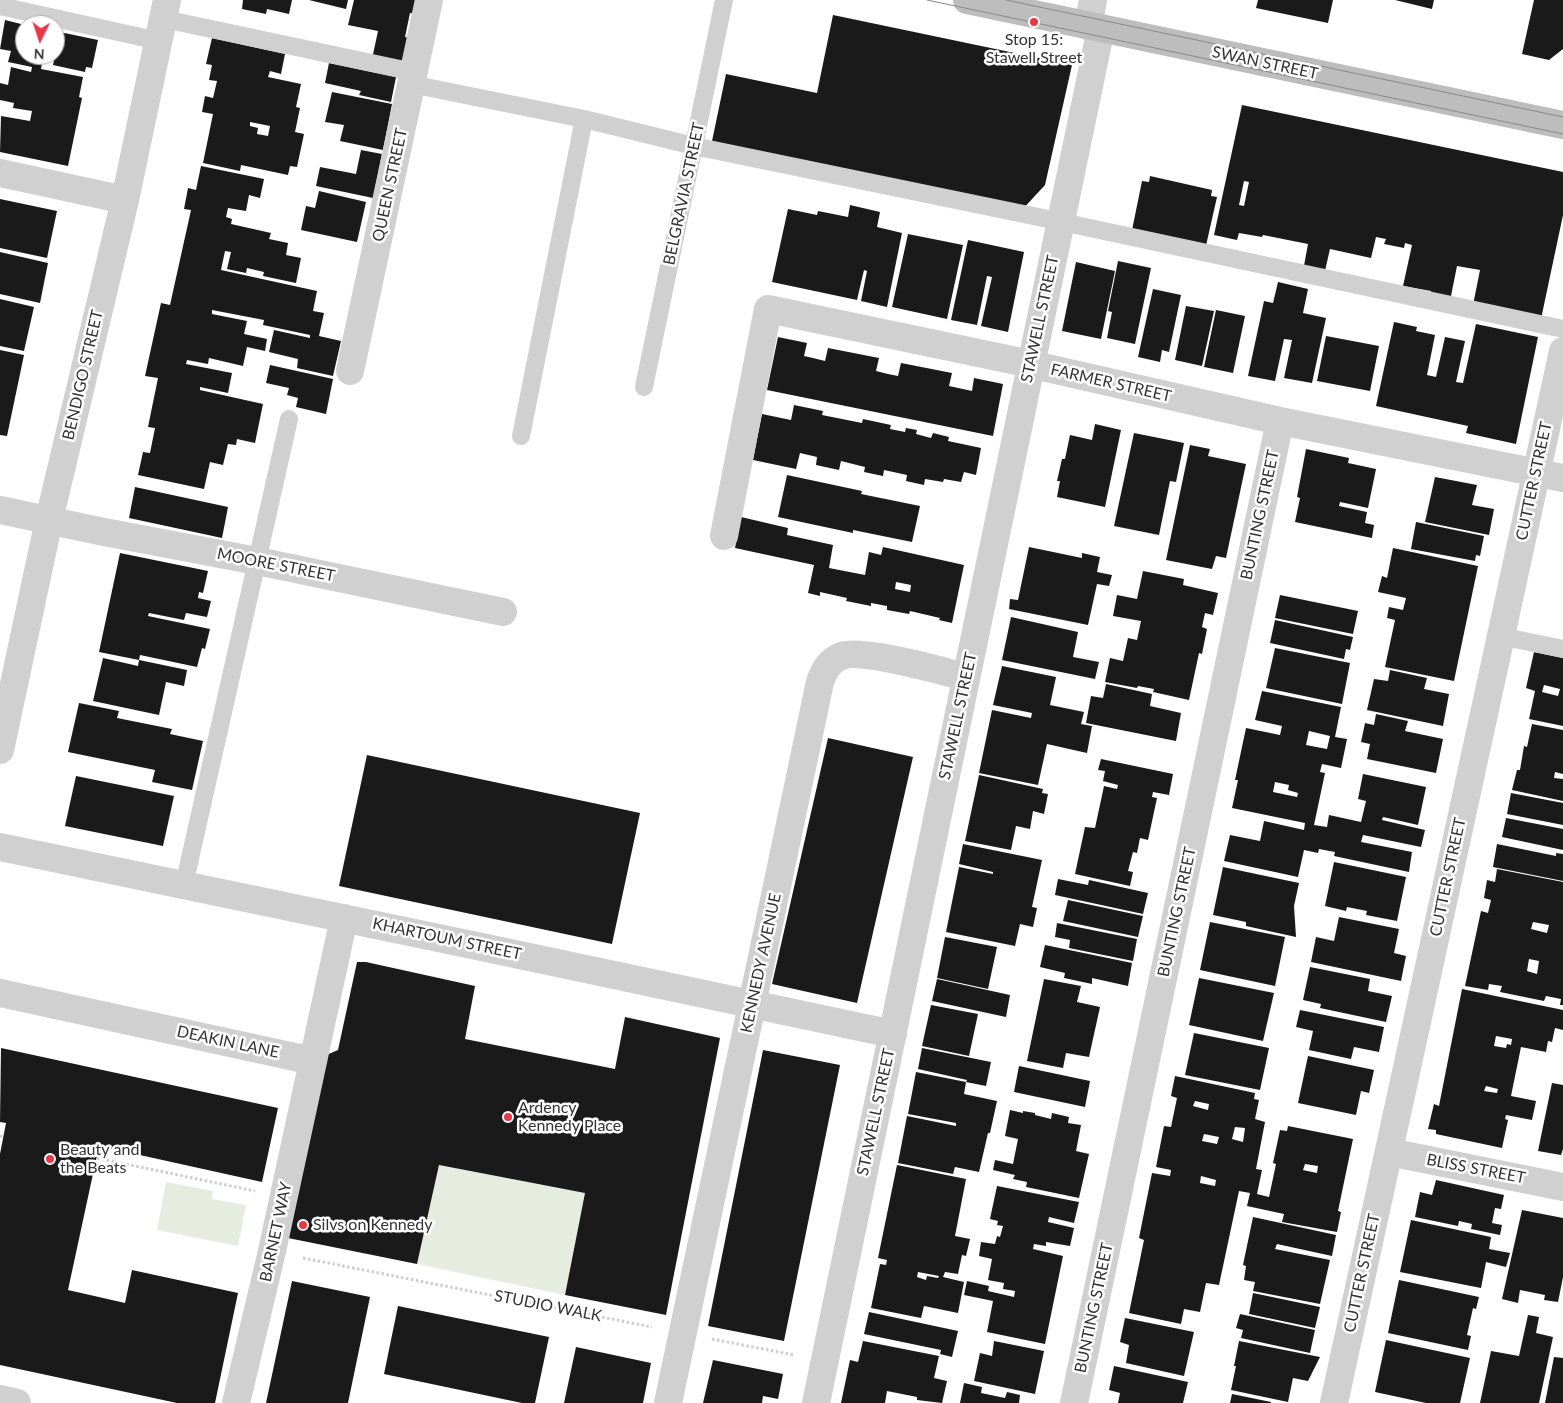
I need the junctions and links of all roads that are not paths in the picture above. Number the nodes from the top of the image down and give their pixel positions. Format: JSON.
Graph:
{"nodes":[{"id":1,"x":429,"y":0,"type":"edge"},
{"id":2,"x":724,"y":0,"type":"edge"},
{"id":3,"x":966,"y":0,"type":"edge"},
{"id":4,"x":0,"y":6,"type":"edge"},
{"id":5,"x":1094,"y":18,"type":"edge"},
{"id":6,"x":163,"y":20,"type":"edge"},
{"id":7,"x":413,"y":78,"type":"junction"},
{"id":8,"x":584,"y":119,"type":"junction"},
{"id":9,"x":1563,"y":125,"type":"edge"},
{"id":10,"x":694,"y":146,"type":"junction"},
{"id":11,"x":0,"y":173,"type":"edge"},
{"id":12,"x":125,"y":200,"type":"junction"},
{"id":13,"x":1060,"y":222,"type":"junction"},
{"id":14,"x":1563,"y":329,"type":"edge"},
{"id":15,"x":1563,"y":351,"type":"edge"},
{"id":16,"x":1031,"y":365,"type":"junction"},
{"id":17,"x":350,"y":371,"type":"dead end"},
{"id":18,"x":644,"y":387,"type":"dead end"},
{"id":19,"x":289,"y":419,"type":"dead end"},
{"id":20,"x":1280,"y":421,"type":"junction"},
{"id":21,"x":520,"y":436,"type":"dead end"},
{"id":22,"x":1536,"y":473,"type":"junction"},
{"id":23,"x":1563,"y":478,"type":"edge"},
{"id":24,"x":0,"y":510,"type":"edge"},
{"id":25,"x":49,"y":520,"type":"junction"},
{"id":26,"x":724,"y":536,"type":"dead end"},
{"id":27,"x":257,"y":561,"type":"junction"},
{"id":28,"x":503,"y":612,"type":"dead end"},
{"id":29,"x":1500,"y":636,"type":"junction"},
{"id":30,"x":1563,"y":649,"type":"edge"},
{"id":31,"x":966,"y":677,"type":"junction"},
{"id":32,"x":0,"y":750,"type":"edge"},
{"id":33,"x":0,"y":847,"type":"edge"},
{"id":34,"x":184,"y":885,"type":"junction"},
{"id":35,"x":344,"y":918,"type":"junction"},
{"id":36,"x":0,"y":993,"type":"edge"},
{"id":37,"x":753,"y":1004,"type":"junction"},
{"id":38,"x":893,"y":1034,"type":"junction"},
{"id":39,"x":313,"y":1060,"type":"junction"},
{"id":40,"x":1389,"y":1152,"type":"junction"},
{"id":41,"x":1563,"y":1187,"type":"edge"},
{"id":42,"x":0,"y":1399,"type":"edge"},
{"id":43,"x":17,"y":1403,"type":"edge"},
{"id":44,"x":236,"y":1403,"type":"edge"},
{"id":45,"x":668,"y":1403,"type":"edge"},
{"id":46,"x":816,"y":1403,"type":"edge"},
{"id":47,"x":1074,"y":1403,"type":"edge"},
{"id":48,"x":1334,"y":1403,"type":"edge"}],
"edges":[{"from":1,"to":7,"type":"street","name":"QUEEN STREET"},
{"from":2,"to":10,"type":"lane","name":"BELGRAVIA STREET"},
{"from":3,"to":5,"type":"main road","name":"SWAN STREET"},
{"from":4,"to":6,"type":"lane"},
{"from":5,"to":9,"type":"main road","name":"SWAN STREET"},
{"from":5,"to":13,"type":"street","name":"STAWELL STREET"},
{"from":6,"to":7,"type":"lane"},
{"from":6,"to":12,"type":"street","name":"BENDIGO STREET"},
{"from":7,"to":8,"type":"lane"},
{"from":7,"to":17,"type":"street","name":"QUEEN STREET"},
{"from":8,"to":10,"type":"lane"},
{"from":8,"to":21,"type":"lane"},
{"from":10,"to":13,"type":"lane"},
{"from":10,"to":18,"type":"lane","name":"BELGRAVIA STREET"},
{"from":11,"to":12,"type":"street"},
{"from":12,"to":25,"type":"street","name":"BENDIGO STREET"},
{"from":13,"to":14,"type":"lane"},
{"from":13,"to":16,"type":"street","name":"STAWELL STREET"},
{"from":15,"to":22,"type":"street","name":"CUTTER STREET"},
{"from":16,"to":20,"type":"street","name":"FARMER STREET"},
{"from":16,"to":26,"type":"street","name":"FARMER STREET"},
{"from":16,"to":31,"type":"street","name":"STAWELL STREET"},
{"from":19,"to":27,"type":"lane"},
{"from":20,"to":22,"type":"street","name":"FARMER STREET"},
{"from":20,"to":47,"type":"street","name":"BUNTING STREET"},
{"from":22,"to":23,"type":"street","name":"FARMER STREET"},
{"from":22,"to":29,"type":"street","name":"CUTTER STREET"},
{"from":24,"to":25,"type":"street","name":"MOORE STREET"},
{"from":25,"to":27,"type":"street","name":"MOORE STREET"},
{"from":25,"to":32,"type":"street","name":"BENDIGO STREET"},
{"from":27,"to":28,"type":"street","name":"MOORE STREET"},
{"from":27,"to":34,"type":"lane"},
{"from":29,"to":30,"type":"lane"},
{"from":29,"to":40,"type":"street","name":"CUTTER STREET"},
{"from":31,"to":37,"type":"street","name":"KENNEDY AVENUE"},
{"from":31,"to":38,"type":"street","name":"STAWELL STREET"},
{"from":33,"to":34,"type":"street","name":"KHARTOUM STREET"},
{"from":34,"to":35,"type":"street","name":"KHARTOUM STREET"},
{"from":35,"to":37,"type":"street","name":"KHARTOUM STREET"},
{"from":35,"to":39,"type":"street"},
{"from":36,"to":39,"type":"street","name":"DEAKIN LANE"},
{"from":37,"to":38,"type":"street","name":"KHARTOUM STREET"},
{"from":37,"to":45,"type":"street","name":"KENNEDY AVENUE"},
{"from":38,"to":46,"type":"street","name":"STAWELL STREET"},
{"from":39,"to":44,"type":"street","name":"BARNET WAY"},
{"from":40,"to":41,"type":"street","name":"BLISS STREET"},
{"from":40,"to":48,"type":"street","name":"CUTTER STREET"},
{"from":42,"to":43,"type":"street"}]}
